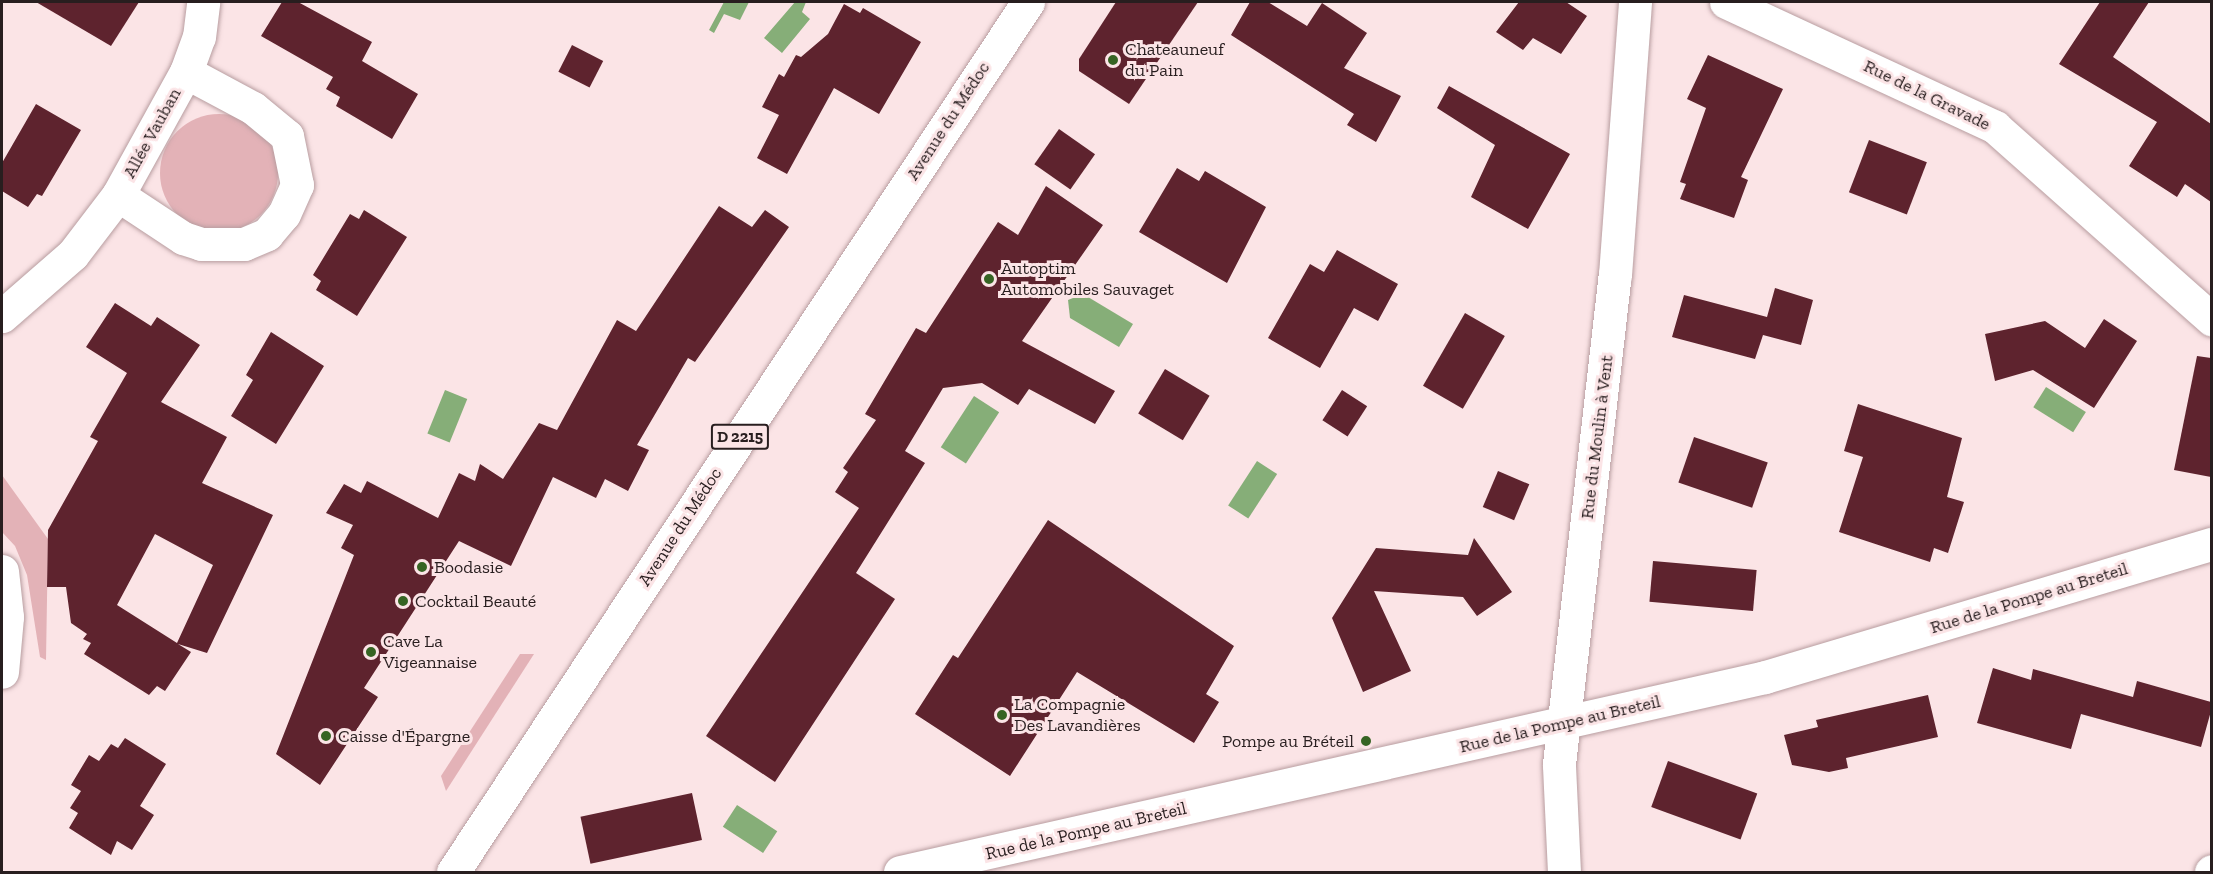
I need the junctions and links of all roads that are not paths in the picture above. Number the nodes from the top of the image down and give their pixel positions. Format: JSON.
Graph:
{"nodes":[{"id":1,"x":203,"y":2,"type":"edge"},
{"id":2,"x":1028,"y":2,"type":"edge"},
{"id":3,"x":1635,"y":2,"type":"edge"},
{"id":4,"x":1726,"y":2,"type":"edge"},
{"id":5,"x":186,"y":72,"type":"junction"},
{"id":6,"x":118,"y":195,"type":"junction"},
{"id":7,"x":2,"y":316,"type":"edge"},
{"id":8,"x":2211,"y":320,"type":"edge"},
{"id":9,"x":2211,"y":544,"type":"edge"},
{"id":10,"x":2,"y":571,"type":"edge"},
{"id":11,"x":2,"y":672,"type":"edge"},
{"id":12,"x":1563,"y":723,"type":"junction"},
{"id":13,"x":453,"y":873,"type":"edge"},
{"id":14,"x":900,"y":873,"type":"edge"},
{"id":15,"x":1564,"y":873,"type":"edge"}],
"edges":[{"from":1,"to":5,"type":"street","name":"Allée Vauban"},
{"from":2,"to":13,"type":"street","name":"Avenue du Médoc","number":"D 2215"},
{"from":3,"to":12,"type":"street","name":"Rue du Moulin à Vent"},
{"from":4,"to":8,"type":"street","name":"Rue de la Gravade"},
{"from":5,"to":6,"type":"street","name":"Allée Vauban"},
{"from":5,"to":6,"type":"street","name":"Allée Vauban"},
{"from":6,"to":7,"type":"street","name":"Allée Vauban"},
{"from":9,"to":12,"type":"street","name":"Rue de la Pompe au Breteil"},
{"from":10,"to":11,"type":"street"},
{"from":12,"to":14,"type":"street","name":"Rue de la Pompe au Breteil"},
{"from":12,"to":15,"type":"street","name":"Rue du Moulin à Vent"}]}
